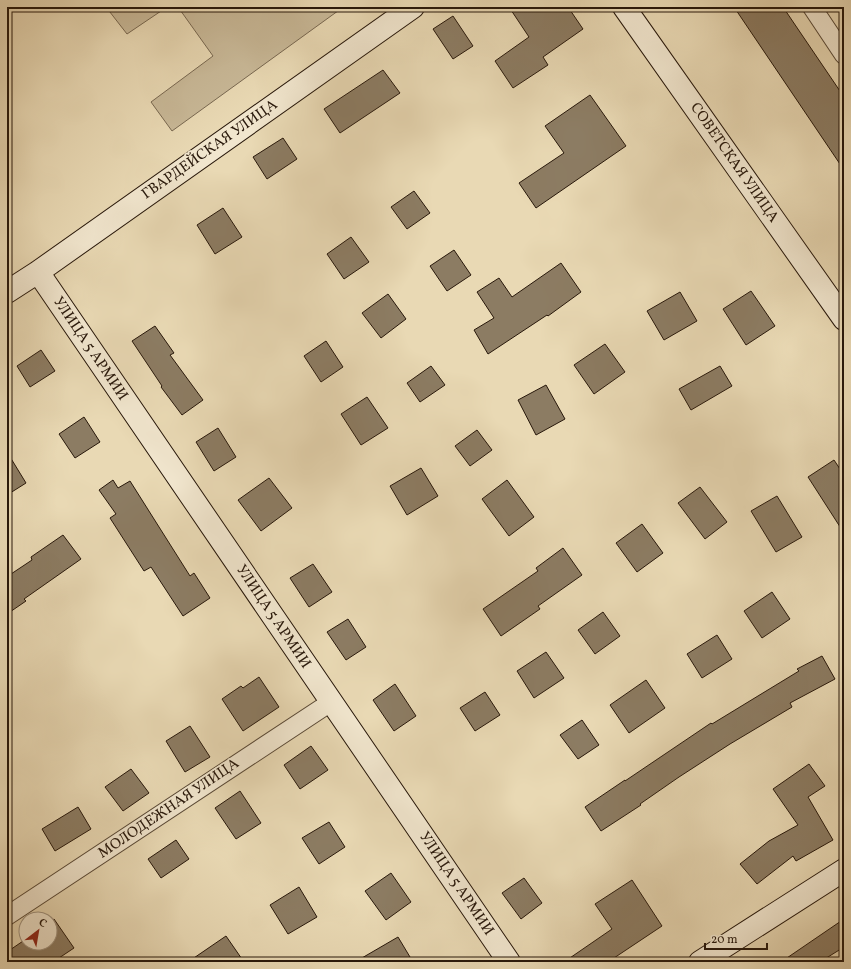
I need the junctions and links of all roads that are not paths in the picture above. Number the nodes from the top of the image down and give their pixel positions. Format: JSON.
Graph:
{"nodes":[{"id":1,"x":413,"y":7,"type":"edge"},
{"id":2,"x":624,"y":7,"type":"edge"},
{"id":3,"x":812,"y":7,"type":"edge"},
{"id":4,"x":844,"y":55,"type":"edge"},
{"id":5,"x":38,"y":272,"type":"junction"},
{"id":6,"x":7,"y":292,"type":"edge"},
{"id":7,"x":844,"y":318,"type":"edge"},
{"id":8,"x":331,"y":702,"type":"junction"},
{"id":9,"x":844,"y":870,"type":"edge"},
{"id":10,"x":7,"y":916,"type":"edge"},
{"id":11,"x":509,"y":962,"type":"edge"},
{"id":12,"x":700,"y":962,"type":"edge"}],
"edges":[{"from":1,"to":5,"type":"main road","name":"ГВАРДЕЙСКАЯ УЛИЦА"},
{"from":2,"to":7,"type":"main road","name":"СОВЕТСКАЯ УЛИЦА"},
{"from":3,"to":4,"type":"street"},
{"from":5,"to":6,"type":"main road","name":"ГВАРДЕЙСКАЯ УЛИЦА"},
{"from":5,"to":8,"type":"main road","name":"УЛИЦА 5 АРМИИ"},
{"from":8,"to":10,"type":"street","name":"МОЛОДЕЖНАЯ УЛИЦА"},
{"from":8,"to":11,"type":"main road","name":"УЛИЦА 5 АРМИИ"},
{"from":9,"to":12,"type":"main road"}]}
